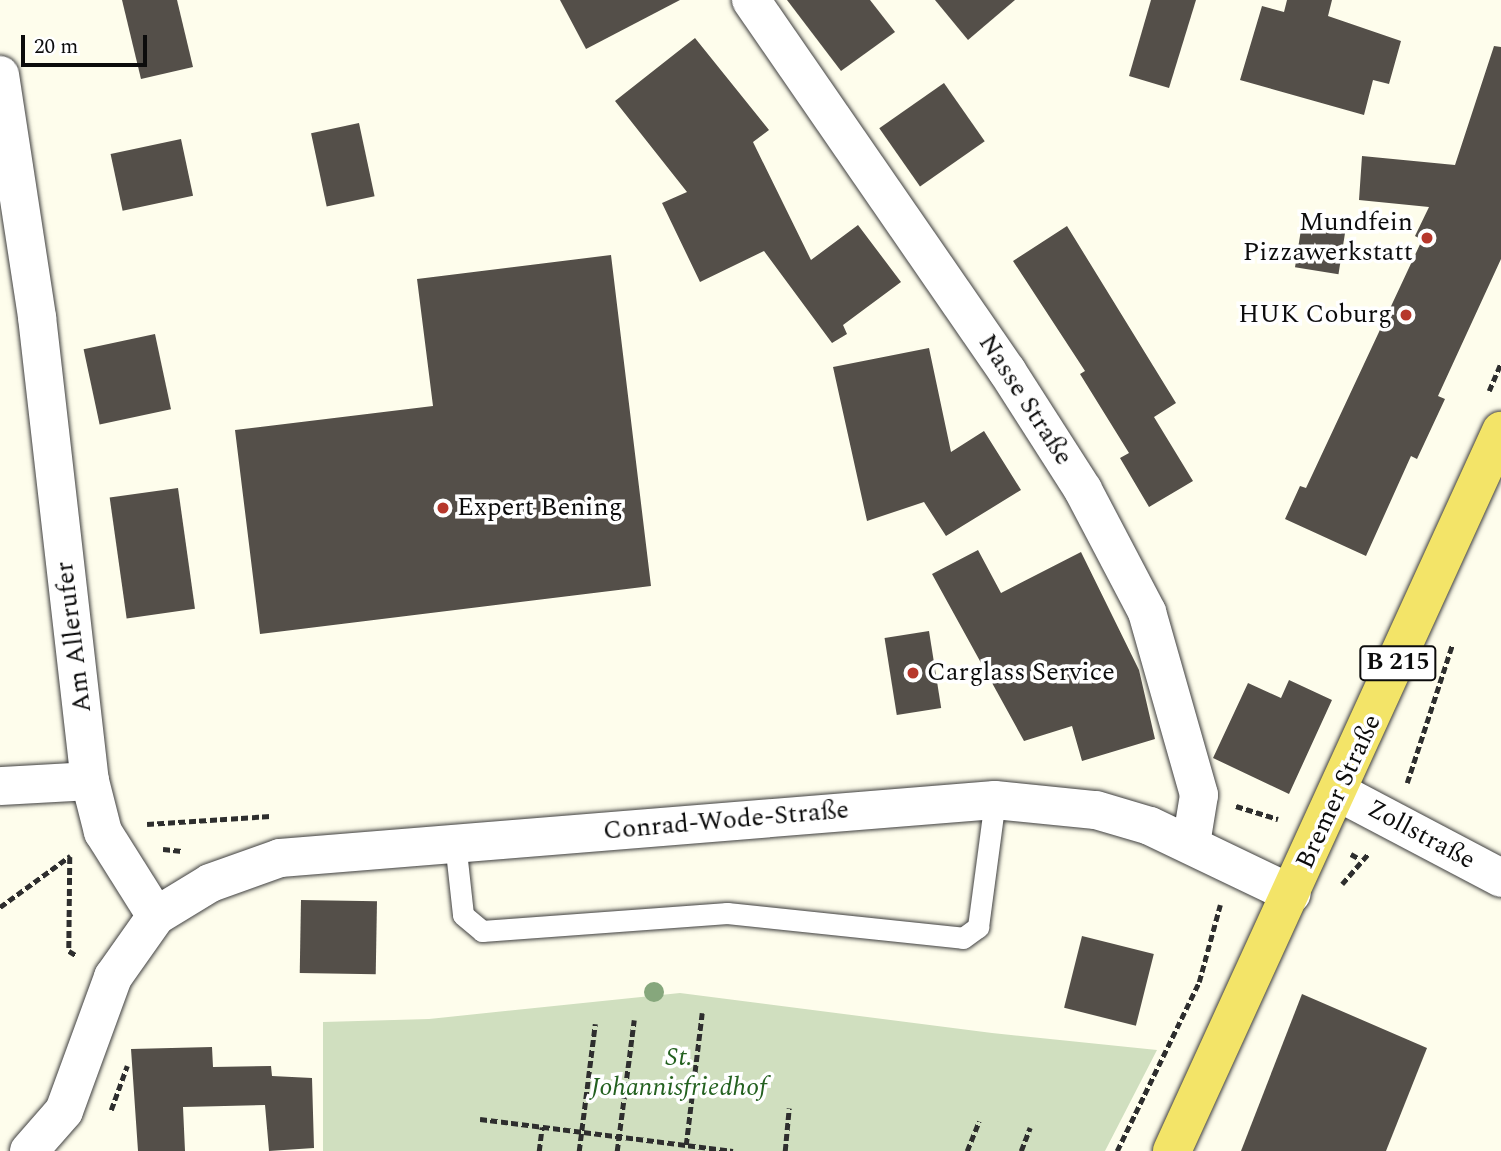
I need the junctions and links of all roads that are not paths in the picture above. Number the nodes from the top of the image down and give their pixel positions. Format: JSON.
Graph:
{"nodes":[{"id":1,"x":751,"y":0,"type":"edge"},
{"id":2,"x":0,"y":75,"type":"edge"},
{"id":3,"x":1501,"y":431,"type":"edge"},
{"id":4,"x":90,"y":781,"type":"junction"},
{"id":5,"x":0,"y":786,"type":"edge"},
{"id":6,"x":1340,"y":793,"type":"junction"},
{"id":7,"x":995,"y":800,"type":"junction"},
{"id":8,"x":455,"y":842,"type":"junction"},
{"id":9,"x":1191,"y":844,"type":"junction"},
{"id":10,"x":1501,"y":878,"type":"edge"},
{"id":11,"x":1292,"y":894,"type":"junction"},
{"id":12,"x":156,"y":916,"type":"junction"},
{"id":13,"x":33,"y":1150,"type":"edge"},
{"id":14,"x":1172,"y":1151,"type":"edge"}],
"edges":[{"from":1,"to":9,"type":"street","name":"Nasse Straße"},
{"from":2,"to":4,"type":"street","name":"Am Allerufer"},
{"from":3,"to":6,"type":"main road","name":"Bremer Straße","number":"B 215"},
{"from":4,"to":5,"type":"street"},
{"from":4,"to":12,"type":"street","name":"Am Allerufer"},
{"from":6,"to":10,"type":"street","name":"Zollstraße"},
{"from":6,"to":11,"type":"main road","name":"Bremer Straße","number":"B 215"},
{"from":7,"to":8,"type":"street","name":"Conrad-Wode-Straße"},
{"from":7,"to":8,"type":"lane"},
{"from":7,"to":9,"type":"street","name":"Conrad-Wode-Straße"},
{"from":8,"to":12,"type":"street","name":"Conrad-Wode-Straße"},
{"from":9,"to":11,"type":"street","name":"Conrad-Wode-Straße"},
{"from":11,"to":14,"type":"main road","name":"Bremer Straße","number":"B 215"},
{"from":12,"to":13,"type":"street"}]}
